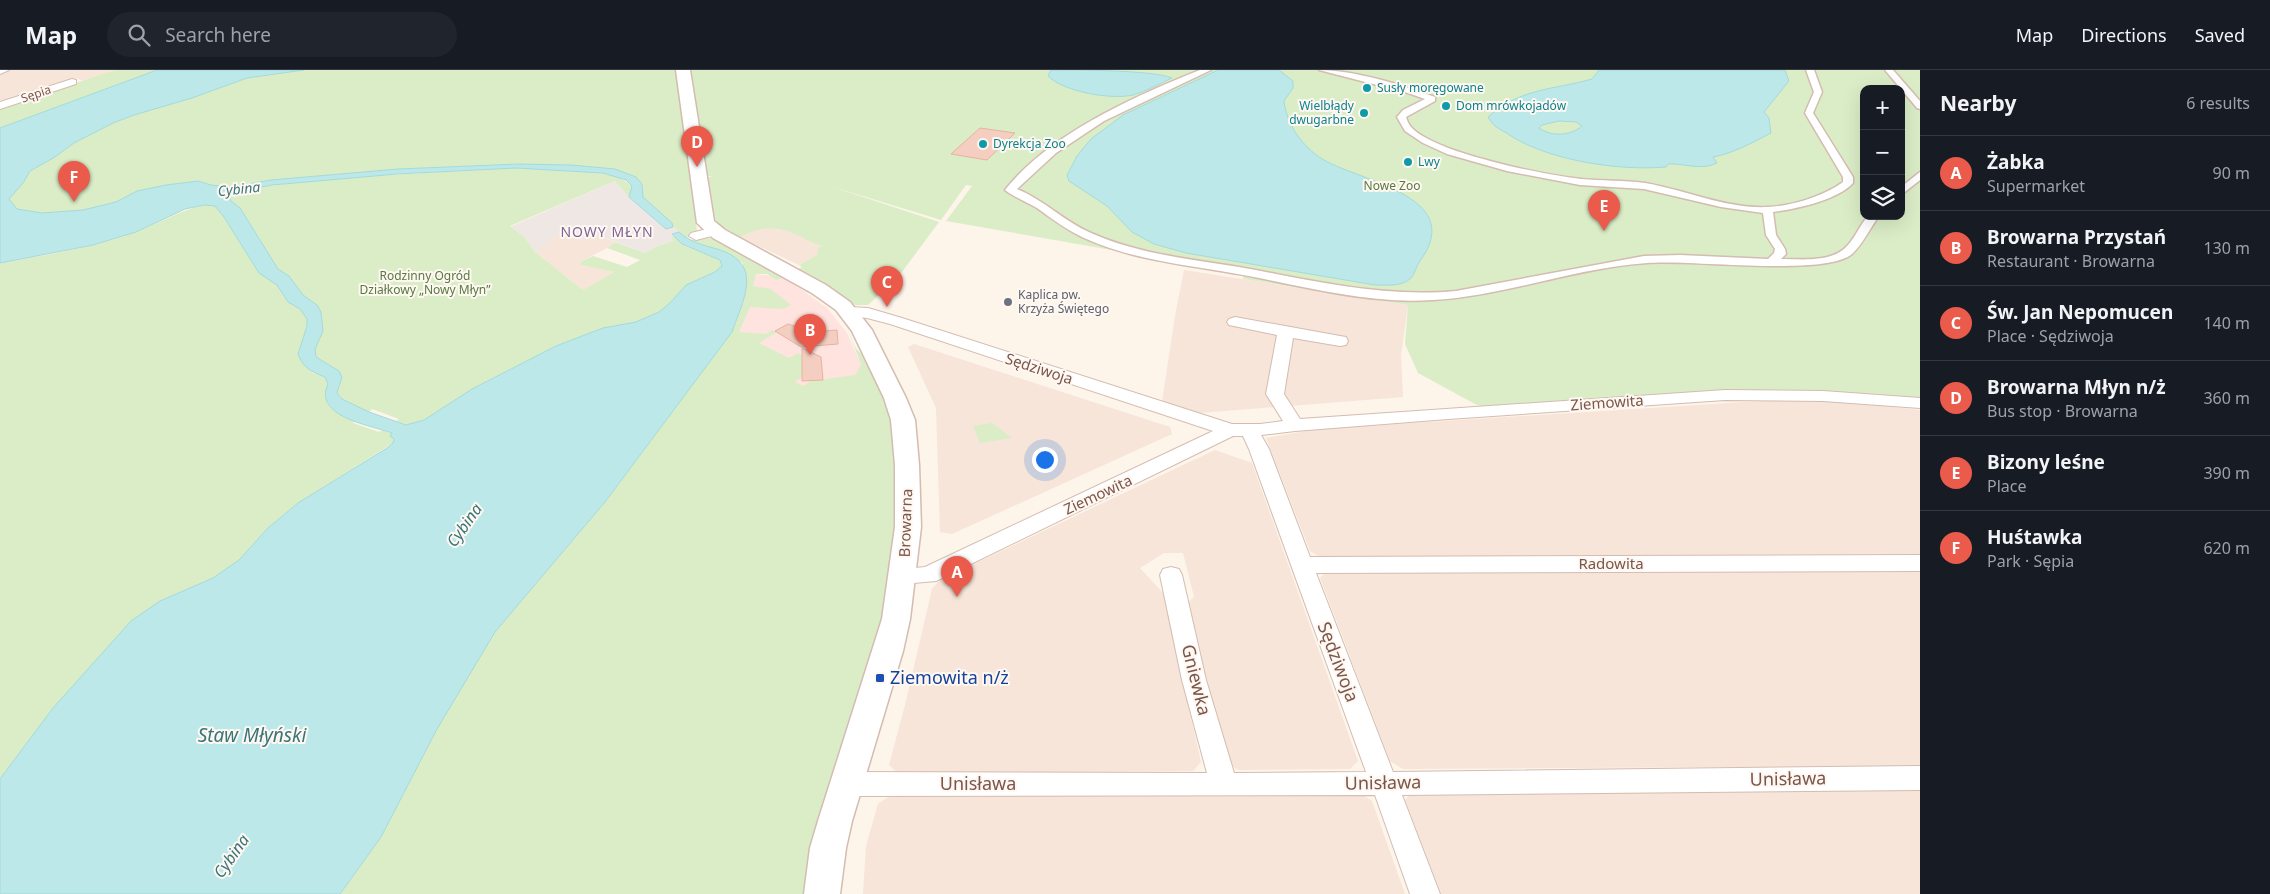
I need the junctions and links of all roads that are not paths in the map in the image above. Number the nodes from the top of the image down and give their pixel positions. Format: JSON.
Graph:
{"nodes":[{"id":1,"x":4,"y":70,"type":"edge"},
{"id":2,"x":683,"y":70,"type":"edge"},
{"id":3,"x":1207,"y":70,"type":"edge"},
{"id":4,"x":1323,"y":70,"type":"edge"},
{"id":5,"x":1810,"y":70,"type":"edge"},
{"id":6,"x":1889,"y":70,"type":"edge"},
{"id":7,"x":0,"y":71,"type":"edge"},
{"id":8,"x":72,"y":82,"type":"dead end"},
{"id":9,"x":0,"y":106,"type":"edge"},
{"id":10,"x":1920,"y":106,"type":"edge"},
{"id":11,"x":1920,"y":175,"type":"edge"},
{"id":12,"x":1905,"y":188,"type":"edge"},
{"id":13,"x":1768,"y":210,"type":"junction"},
{"id":14,"x":1870,"y":220,"type":"edge"},
{"id":15,"x":715,"y":231,"type":"junction"},
{"id":16,"x":696,"y":236,"type":"dead end"},
{"id":17,"x":1780,"y":249,"type":"junction"},
{"id":18,"x":1771,"y":262,"type":"junction"},
{"id":19,"x":1814,"y":262,"type":"junction"},
{"id":20,"x":848,"y":312,"type":"junction"},
{"id":21,"x":1235,"y":322,"type":"dead end"},
{"id":22,"x":1286,"y":332,"type":"junction"},
{"id":23,"x":1340,"y":341,"type":"dead end"},
{"id":24,"x":1920,"y":403,"type":"edge"},
{"id":25,"x":1295,"y":425,"type":"junction"},
{"id":26,"x":1239,"y":430,"type":"junction"},
{"id":27,"x":1920,"y":564,"type":"edge"},
{"id":28,"x":1302,"y":566,"type":"junction"},
{"id":29,"x":1171,"y":575,"type":"dead end"},
{"id":30,"x":902,"y":576,"type":"junction"},
{"id":31,"x":1920,"y":778,"type":"edge"},
{"id":32,"x":1383,"y":783,"type":"junction"},
{"id":33,"x":846,"y":784,"type":"junction"},
{"id":34,"x":1224,"y":785,"type":"junction"},
{"id":35,"x":822,"y":894,"type":"edge"},
{"id":36,"x":1425,"y":894,"type":"edge"}],
"edges":[{"from":1,"to":7,"type":"street"},
{"from":2,"to":15,"type":"street"},
{"from":3,"to":18,"type":"street"},
{"from":4,"to":13,"type":"street"},
{"from":5,"to":13,"type":"street"},
{"from":6,"to":10,"type":"street"},
{"from":8,"to":9,"type":"street","name":"Sępia"},
{"from":11,"to":12,"type":"street"},
{"from":13,"to":17,"type":"street"},
{"from":14,"to":19,"type":"street"},
{"from":15,"to":16,"type":"street"},
{"from":15,"to":20,"type":"street","name":"Browarna"},
{"from":17,"to":18,"type":"street"},
{"from":17,"to":19,"type":"street"},
{"from":18,"to":19,"type":"street"},
{"from":20,"to":26,"type":"street","name":"Sędziwoja"},
{"from":20,"to":30,"type":"street","name":"Browarna"},
{"from":21,"to":22,"type":"street"},
{"from":22,"to":23,"type":"street"},
{"from":22,"to":25,"type":"street"},
{"from":24,"to":25,"type":"street","name":"Ziemowita"},
{"from":25,"to":26,"type":"street","name":"Ziemowita"},
{"from":26,"to":28,"type":"street","name":"Sędziwoja"},
{"from":26,"to":30,"type":"street","name":"Ziemowita"},
{"from":27,"to":28,"type":"street","name":"Radowita"},
{"from":28,"to":32,"type":"street","name":"Sędziwoja"},
{"from":29,"to":34,"type":"street","name":"Gniewka"},
{"from":30,"to":33,"type":"street","name":"Browarna"},
{"from":31,"to":32,"type":"street","name":"Unisława"},
{"from":32,"to":34,"type":"street","name":"Unisława"},
{"from":32,"to":36,"type":"street","name":"Sędziwoja"},
{"from":33,"to":34,"type":"street","name":"Unisława"},
{"from":33,"to":35,"type":"street","name":"Browarna"}]}
